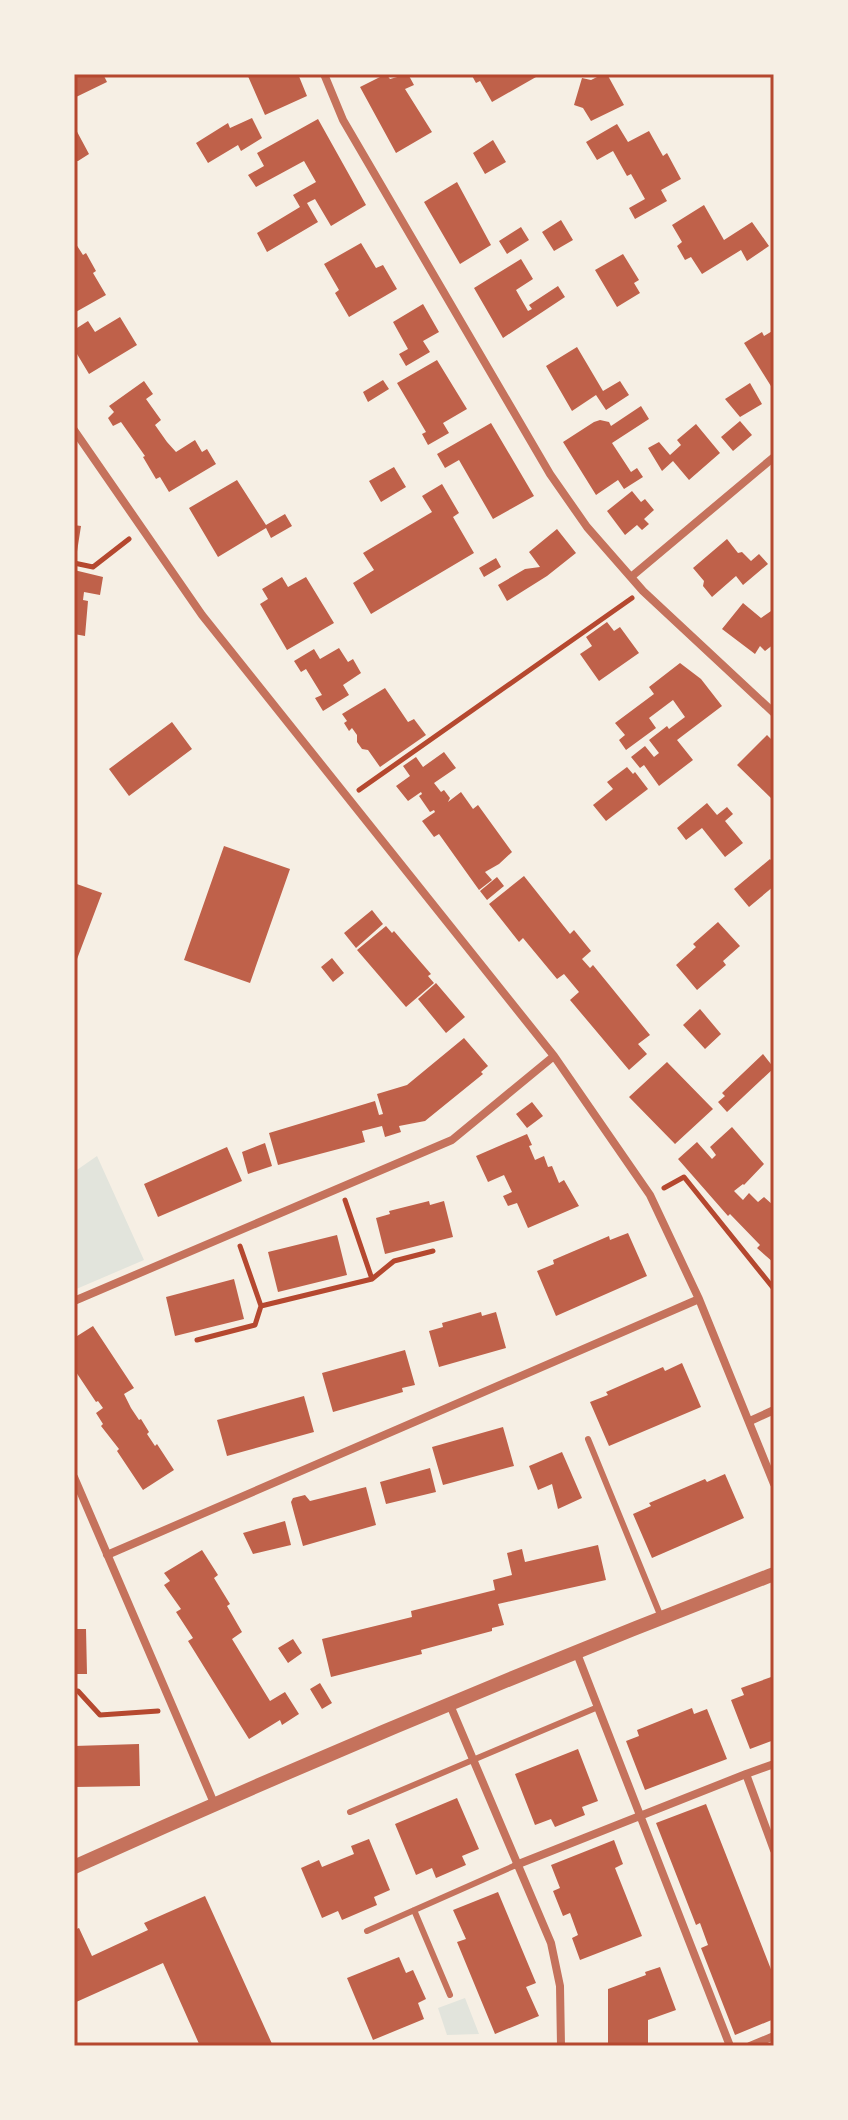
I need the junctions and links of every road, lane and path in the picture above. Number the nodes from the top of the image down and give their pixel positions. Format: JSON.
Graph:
{"nodes":[{"id":1,"x":324,"y":74,"type":"edge"},
{"id":2,"x":74,"y":430,"type":"edge"},
{"id":3,"x":774,"y":457,"type":"edge"},
{"id":4,"x":142,"y":528,"type":"junction"},
{"id":5,"x":74,"y":563,"type":"edge"},
{"id":6,"x":631,"y":577,"type":"junction"},
{"id":7,"x":643,"y":591,"type":"junction"},
{"id":8,"x":774,"y":713,"type":"edge"},
{"id":9,"x":347,"y":798,"type":"junction"},
{"id":10,"x":554,"y":1056,"type":"junction"},
{"id":11,"x":340,"y":1188,"type":"junction"},
{"id":12,"x":650,"y":1195,"type":"junction"},
{"id":13,"x":236,"y":1232,"type":"junction"},
{"id":14,"x":433,"y":1251,"type":"dead end"},
{"id":15,"x":372,"y":1279,"type":"junction"},
{"id":16,"x":774,"y":1289,"type":"edge"},
{"id":17,"x":699,"y":1299,"type":"junction"},
{"id":18,"x":74,"y":1301,"type":"edge"},
{"id":19,"x":261,"y":1306,"type":"junction"},
{"id":20,"x":197,"y":1340,"type":"dead end"},
{"id":21,"x":774,"y":1410,"type":"edge"},
{"id":22,"x":750,"y":1421,"type":"junction"},
{"id":23,"x":588,"y":1439,"type":"dead end"},
{"id":24,"x":74,"y":1477,"type":"edge"},
{"id":25,"x":774,"y":1484,"type":"edge"},
{"id":26,"x":107,"y":1555,"type":"junction"},
{"id":27,"x":774,"y":1574,"type":"edge"},
{"id":28,"x":662,"y":1618,"type":"junction"},
{"id":29,"x":576,"y":1651,"type":"junction"},
{"id":30,"x":74,"y":1691,"type":"edge"},
{"id":31,"x":450,"y":1705,"type":"junction"},
{"id":32,"x":598,"y":1707,"type":"junction"},
{"id":33,"x":175,"y":1710,"type":"junction"},
{"id":34,"x":473,"y":1760,"type":"junction"},
{"id":35,"x":774,"y":1764,"type":"edge"},
{"id":36,"x":746,"y":1774,"type":"junction"},
{"id":37,"x":214,"y":1803,"type":"junction"},
{"id":38,"x":350,"y":1812,"type":"dead end"},
{"id":39,"x":641,"y":1815,"type":"junction"},
{"id":40,"x":774,"y":1850,"type":"edge"},
{"id":41,"x":516,"y":1865,"type":"junction"},
{"id":42,"x":74,"y":1867,"type":"edge"},
{"id":43,"x":414,"y":1910,"type":"junction"},
{"id":44,"x":367,"y":1931,"type":"dead end"},
{"id":45,"x":450,"y":1995,"type":"dead end"},
{"id":46,"x":774,"y":2036,"type":"edge"},
{"id":47,"x":561,"y":2046,"type":"edge"},
{"id":48,"x":730,"y":2046,"type":"edge"},
{"id":49,"x":750,"y":2046,"type":"edge"}],
"edges":[{"from":1,"to":6,"type":"street"},
{"from":2,"to":4,"type":"street"},
{"from":3,"to":6,"type":"street"},
{"from":4,"to":5,"type":"path"},
{"from":4,"to":9,"type":"street"},
{"from":6,"to":7,"type":"street"},
{"from":7,"to":8,"type":"street"},
{"from":7,"to":9,"type":"path"},
{"from":9,"to":10,"type":"street"},
{"from":10,"to":11,"type":"street"},
{"from":10,"to":12,"type":"street"},
{"from":11,"to":13,"type":"street"},
{"from":11,"to":15,"type":"path"},
{"from":12,"to":16,"type":"path"},
{"from":12,"to":17,"type":"street"},
{"from":13,"to":18,"type":"street"},
{"from":13,"to":19,"type":"path"},
{"from":14,"to":15,"type":"path"},
{"from":15,"to":19,"type":"path"},
{"from":17,"to":22,"type":"street"},
{"from":17,"to":26,"type":"street"},
{"from":19,"to":20,"type":"path"},
{"from":21,"to":22,"type":"street"},
{"from":22,"to":25,"type":"street"},
{"from":23,"to":28,"type":"lane"},
{"from":24,"to":26,"type":"street"},
{"from":26,"to":33,"type":"street"},
{"from":27,"to":28,"type":"street"},
{"from":28,"to":29,"type":"street"},
{"from":29,"to":31,"type":"street"},
{"from":29,"to":32,"type":"street"},
{"from":30,"to":33,"type":"path"},
{"from":31,"to":34,"type":"street"},
{"from":31,"to":37,"type":"street"},
{"from":32,"to":34,"type":"lane"},
{"from":32,"to":39,"type":"street"},
{"from":33,"to":37,"type":"street"},
{"from":34,"to":38,"type":"lane"},
{"from":34,"to":41,"type":"street"},
{"from":35,"to":36,"type":"street"},
{"from":36,"to":39,"type":"street"},
{"from":36,"to":40,"type":"street"},
{"from":37,"to":42,"type":"street"},
{"from":39,"to":41,"type":"street"},
{"from":39,"to":48,"type":"street"},
{"from":41,"to":43,"type":"lane"},
{"from":41,"to":47,"type":"street"},
{"from":43,"to":44,"type":"lane"},
{"from":43,"to":45,"type":"lane"},
{"from":46,"to":49,"type":"street"}]}
